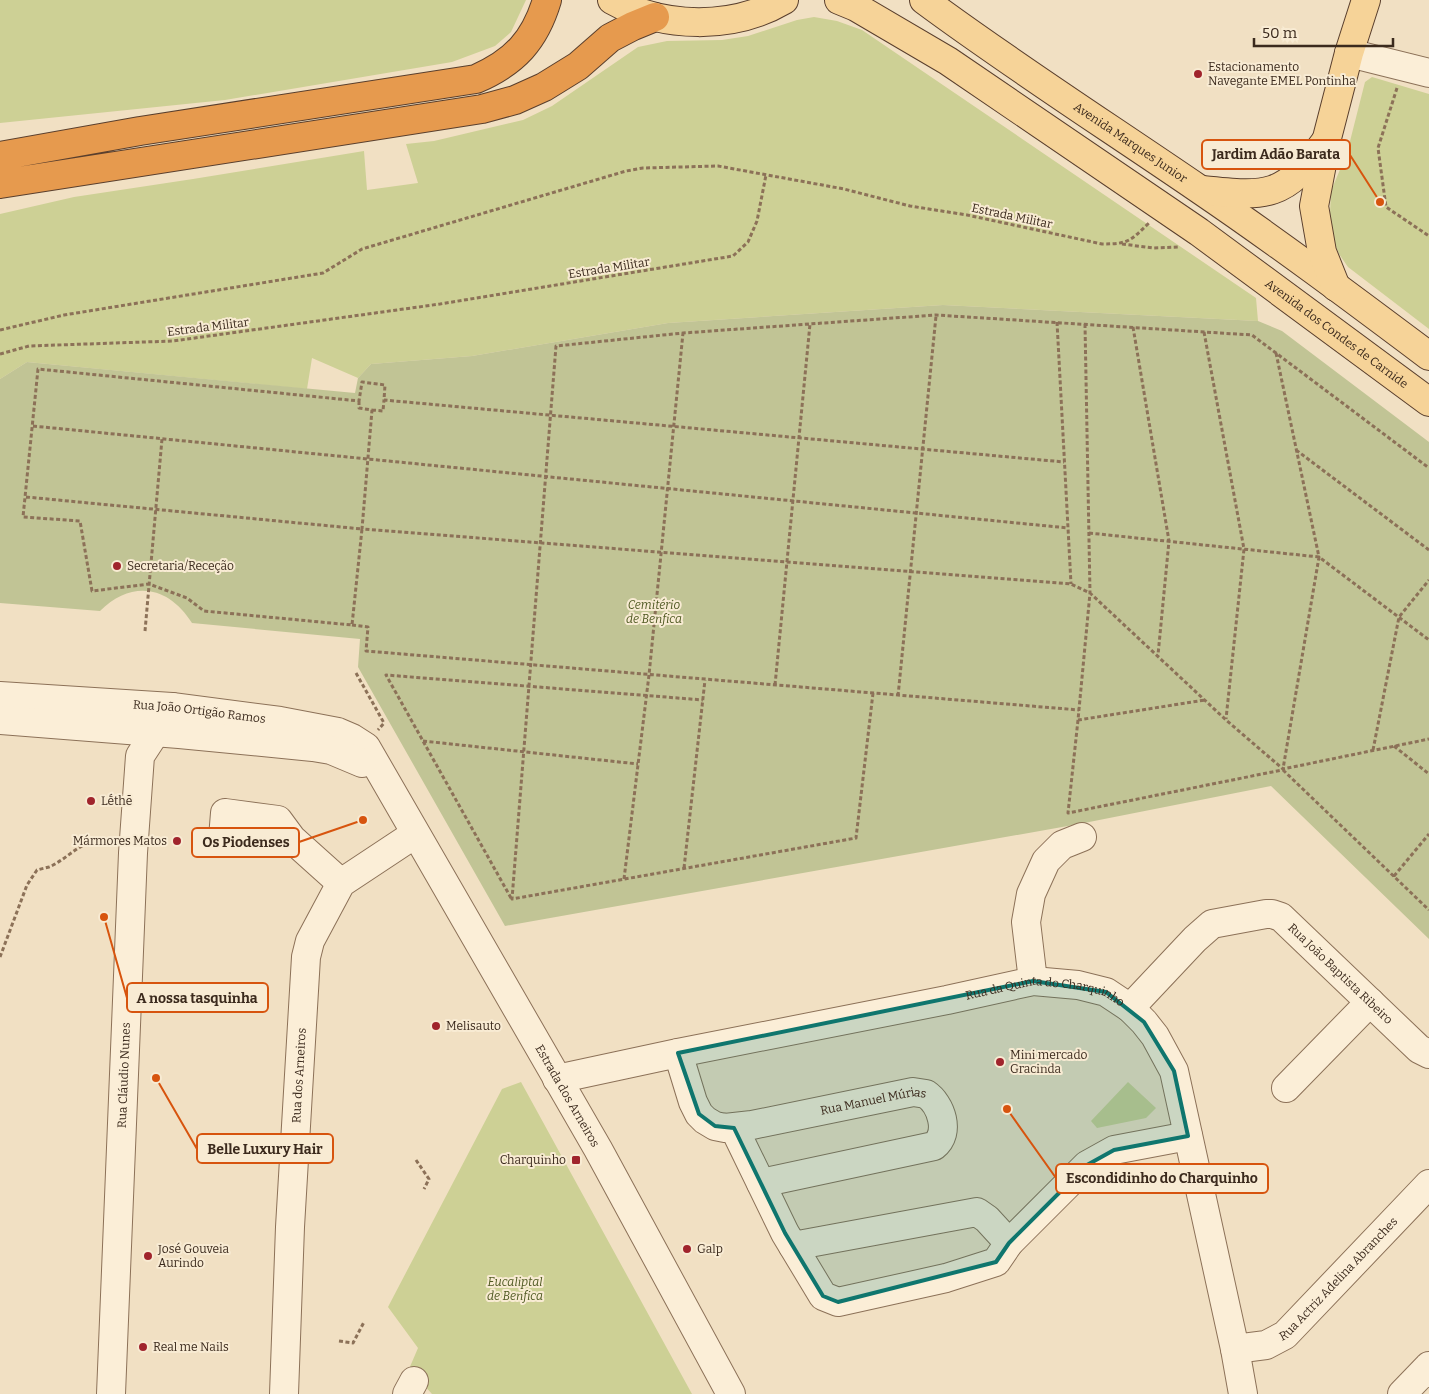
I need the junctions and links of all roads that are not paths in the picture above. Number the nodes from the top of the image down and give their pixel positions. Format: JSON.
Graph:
{"nodes":[{"id":1,"x":547,"y":0,"type":"edge"},
{"id":2,"x":612,"y":0,"type":"edge"},
{"id":3,"x":784,"y":0,"type":"edge"},
{"id":4,"x":839,"y":0,"type":"edge"},
{"id":5,"x":924,"y":0,"type":"edge"},
{"id":6,"x":1366,"y":0,"type":"edge"},
{"id":7,"x":655,"y":17,"type":"junction"},
{"id":8,"x":1349,"y":52,"type":"junction"},
{"id":9,"x":1429,"y":73,"type":"edge"},
{"id":10,"x":140,"y":131,"type":"junction"},
{"id":11,"x":0,"y":138,"type":"edge"},
{"id":12,"x":1328,"y":138,"type":"junction"},
{"id":13,"x":0,"y":156,"type":"edge"},
{"id":14,"x":138,"y":162,"type":"junction"},
{"id":15,"x":0,"y":184,"type":"edge"},
{"id":16,"x":1201,"y":190,"type":"junction"},
{"id":17,"x":0,"y":202,"type":"edge"},
{"id":18,"x":1336,"y":287,"type":"junction"},
{"id":19,"x":1429,"y":356,"type":"edge"},
{"id":20,"x":1429,"y":402,"type":"edge"},
{"id":21,"x":0,"y":696,"type":"edge"},
{"id":22,"x":172,"y":707,"type":"junction"},
{"id":23,"x":0,"y":720,"type":"edge"},
{"id":24,"x":155,"y":732,"type":"junction"},
{"id":25,"x":380,"y":772,"type":"junction"},
{"id":26,"x":415,"y":834,"type":"junction"},
{"id":27,"x":1082,"y":837,"type":"dead end"},
{"id":28,"x":292,"y":839,"type":"dead end"},
{"id":29,"x":341,"y":883,"type":"junction"},
{"id":30,"x":1033,"y":981,"type":"junction"},
{"id":31,"x":1370,"y":1002,"type":"junction"},
{"id":32,"x":1130,"y":1008,"type":"junction"},
{"id":33,"x":678,"y":1052,"type":"junction"},
{"id":34,"x":1429,"y":1054,"type":"edge"},
{"id":35,"x":557,"y":1080,"type":"junction"},
{"id":36,"x":1286,"y":1088,"type":"dead end"},
{"id":37,"x":734,"y":1128,"type":"junction"},
{"id":38,"x":1188,"y":1136,"type":"junction"},
{"id":39,"x":761,"y":1182,"type":"junction"},
{"id":40,"x":1429,"y":1184,"type":"edge"},
{"id":41,"x":1009,"y":1244,"type":"junction"},
{"id":42,"x":793,"y":1246,"type":"junction"},
{"id":43,"x":1235,"y":1349,"type":"junction"},
{"id":44,"x":1429,"y":1366,"type":"edge"},
{"id":45,"x":111,"y":1394,"type":"edge"},
{"id":46,"x":284,"y":1394,"type":"edge"},
{"id":47,"x":731,"y":1394,"type":"edge"},
{"id":48,"x":1242,"y":1394,"type":"edge"},
{"id":49,"x":1402,"y":1394,"type":"edge"}],
"edges":[{"from":1,"to":10,"type":"highway"},
{"from":2,"to":7,"type":"main road"},
{"from":3,"to":7,"type":"main road"},
{"from":4,"to":20,"type":"main road","name":"Avenida dos Condes de Carnide"},
{"from":5,"to":16,"type":"main road","name":"Avenida Marques Junior"},
{"from":6,"to":8,"type":"main road"},
{"from":7,"to":14,"type":"highway"},
{"from":8,"to":9,"type":"street"},
{"from":8,"to":12,"type":"main road"},
{"from":10,"to":11,"type":"highway"},
{"from":10,"to":13,"type":"highway"},
{"from":12,"to":16,"type":"main road"},
{"from":12,"to":18,"type":"main road"},
{"from":14,"to":15,"type":"highway"},
{"from":14,"to":17,"type":"highway"},
{"from":16,"to":18,"type":"main road","name":"Avenida Marques Junior"},
{"from":18,"to":19,"type":"main road"},
{"from":21,"to":22,"type":"street","name":"Rua João Ortigão Ramos"},
{"from":22,"to":24,"type":"street","name":"Rua Cláudio Nunes"},
{"from":22,"to":25,"type":"street","name":"Rua João Ortigão Ramos"},
{"from":23,"to":24,"type":"street","name":"Rua João Ortigão Ramos"},
{"from":24,"to":25,"type":"street","name":"Rua João Ortigão Ramos"},
{"from":24,"to":45,"type":"street","name":"Rua Cláudio Nunes"},
{"from":25,"to":26,"type":"street","name":"Estrada dos Arneiros"},
{"from":26,"to":29,"type":"street","name":"Rua dos Arneiros"},
{"from":26,"to":35,"type":"street","name":"Estrada dos Arneiros"},
{"from":27,"to":30,"type":"street"},
{"from":28,"to":29,"type":"street"},
{"from":29,"to":46,"type":"street","name":"Rua dos Arneiros"},
{"from":30,"to":32,"type":"street","name":"Rua da Quinta do Charquinho"},
{"from":30,"to":33,"type":"street","name":"Rua da Quinta do Charquinho"},
{"from":31,"to":32,"type":"street","name":"Rua João Baptista Ribeiro"},
{"from":31,"to":34,"type":"street","name":"Rua João Baptista Ribeiro"},
{"from":31,"to":36,"type":"street"},
{"from":32,"to":38,"type":"street","name":"Rua da Quinta do Charquinho"},
{"from":33,"to":35,"type":"street","name":"Rua da Quinta do Charquinho"},
{"from":33,"to":37,"type":"street","name":"Rua Manuel Múrias"},
{"from":35,"to":47,"type":"street","name":"Estrada dos Arneiros"},
{"from":37,"to":39,"type":"street"},
{"from":37,"to":39,"type":"street","name":"Rua Manuel Múrias"},
{"from":38,"to":41,"type":"street"},
{"from":38,"to":43,"type":"street","name":"Rua da Quinta do Charquinho"},
{"from":39,"to":42,"type":"street"},
{"from":40,"to":43,"type":"street","name":"Rua Actriz Adelina Abranches"},
{"from":41,"to":42,"type":"street"},
{"from":41,"to":42,"type":"street"},
{"from":43,"to":48,"type":"street","name":"Rua da Quinta do Charquinho"},
{"from":44,"to":49,"type":"street"}]}
